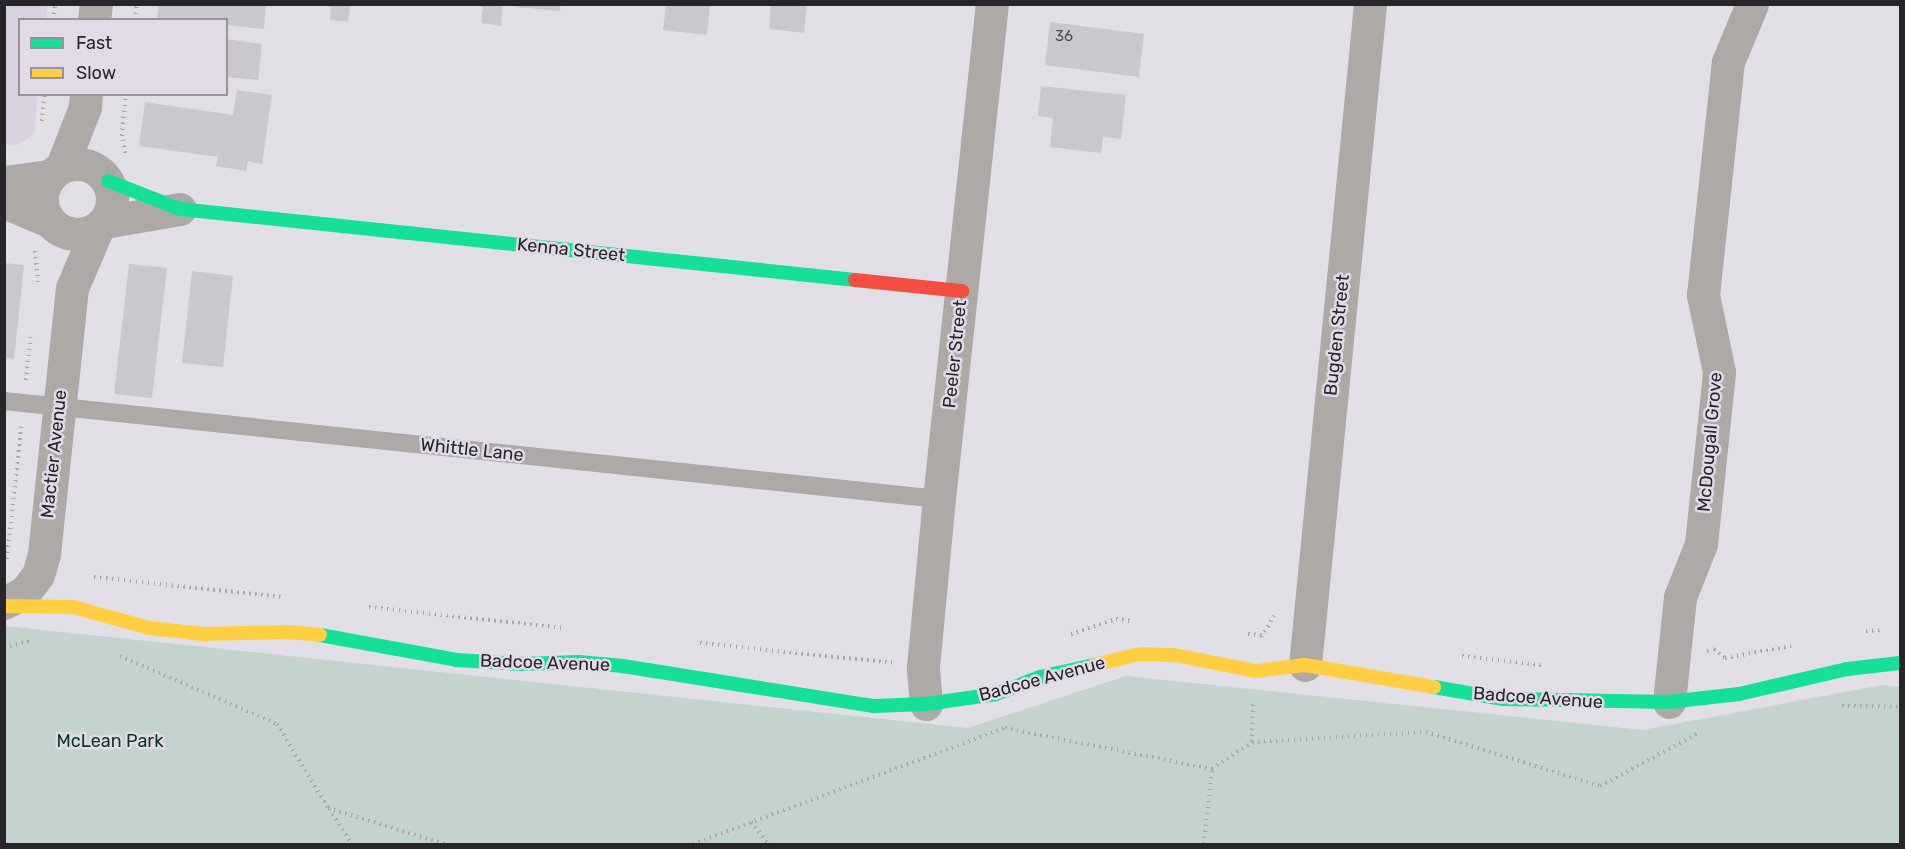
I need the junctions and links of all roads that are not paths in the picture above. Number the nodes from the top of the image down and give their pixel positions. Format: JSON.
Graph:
{"nodes":[{"id":1,"x":992,"y":4,"type":"edge"},
{"id":2,"x":1370,"y":4,"type":"edge"},
{"id":3,"x":1752,"y":4,"type":"edge"},
{"id":4,"x":85,"y":101,"type":"edge"},
{"id":5,"x":55,"y":171,"type":"junction"},
{"id":6,"x":103,"y":175,"type":"junction"},
{"id":7,"x":4,"y":182,"type":"edge"},
{"id":8,"x":4,"y":202,"type":"edge"},
{"id":9,"x":180,"y":209,"type":"junction"},
{"id":10,"x":52,"y":224,"type":"junction"},
{"id":11,"x":101,"y":225,"type":"junction"},
{"id":12,"x":72,"y":288,"type":"junction"},
{"id":13,"x":962,"y":291,"type":"junction"},
{"id":14,"x":4,"y":401,"type":"edge"},
{"id":15,"x":59,"y":406,"type":"junction"},
{"id":16,"x":939,"y":499,"type":"junction"},
{"id":17,"x":4,"y":605,"type":"edge"},
{"id":18,"x":1306,"y":655,"type":"junction"},
{"id":19,"x":1900,"y":663,"type":"edge"},
{"id":20,"x":1669,"y":702,"type":"junction"},
{"id":21,"x":926,"y":704,"type":"junction"}],
"edges":[{"from":1,"to":13,"type":"street","name":"Peeler Street"},
{"from":2,"to":18,"type":"street","name":"Bugden Street"},
{"from":3,"to":20,"type":"street","name":"McDougall Grove"},
{"from":4,"to":5,"type":"street"},
{"from":4,"to":6,"type":"street"},
{"from":5,"to":6,"type":"street"},
{"from":5,"to":7,"type":"street"},
{"from":5,"to":10,"type":"street"},
{"from":6,"to":9,"type":"street","name":"Kenna Street"},
{"from":6,"to":11,"type":"street"},
{"from":8,"to":10,"type":"street"},
{"from":9,"to":11,"type":"street","name":"Kenna Street"},
{"from":9,"to":13,"type":"street","name":"Kenna Street"},
{"from":10,"to":11,"type":"street"},
{"from":10,"to":12,"type":"street","name":"Mactier Avenue"},
{"from":11,"to":12,"type":"street","name":"Mactier Avenue"},
{"from":12,"to":15,"type":"street","name":"Mactier Avenue"},
{"from":13,"to":16,"type":"street","name":"Peeler Street"},
{"from":14,"to":15,"type":"lane","name":"Whittle Lane"},
{"from":15,"to":16,"type":"lane","name":"Whittle Lane"},
{"from":15,"to":17,"type":"street","name":"Mactier Avenue"},
{"from":16,"to":21,"type":"street","name":"Peeler Street"},
{"from":17,"to":21,"type":"street","name":"Badcoe Avenue"},
{"from":18,"to":20,"type":"street","name":"Badcoe Avenue"},
{"from":18,"to":21,"type":"street","name":"Badcoe Avenue"},
{"from":19,"to":20,"type":"street","name":"Badcoe Avenue"}]}
